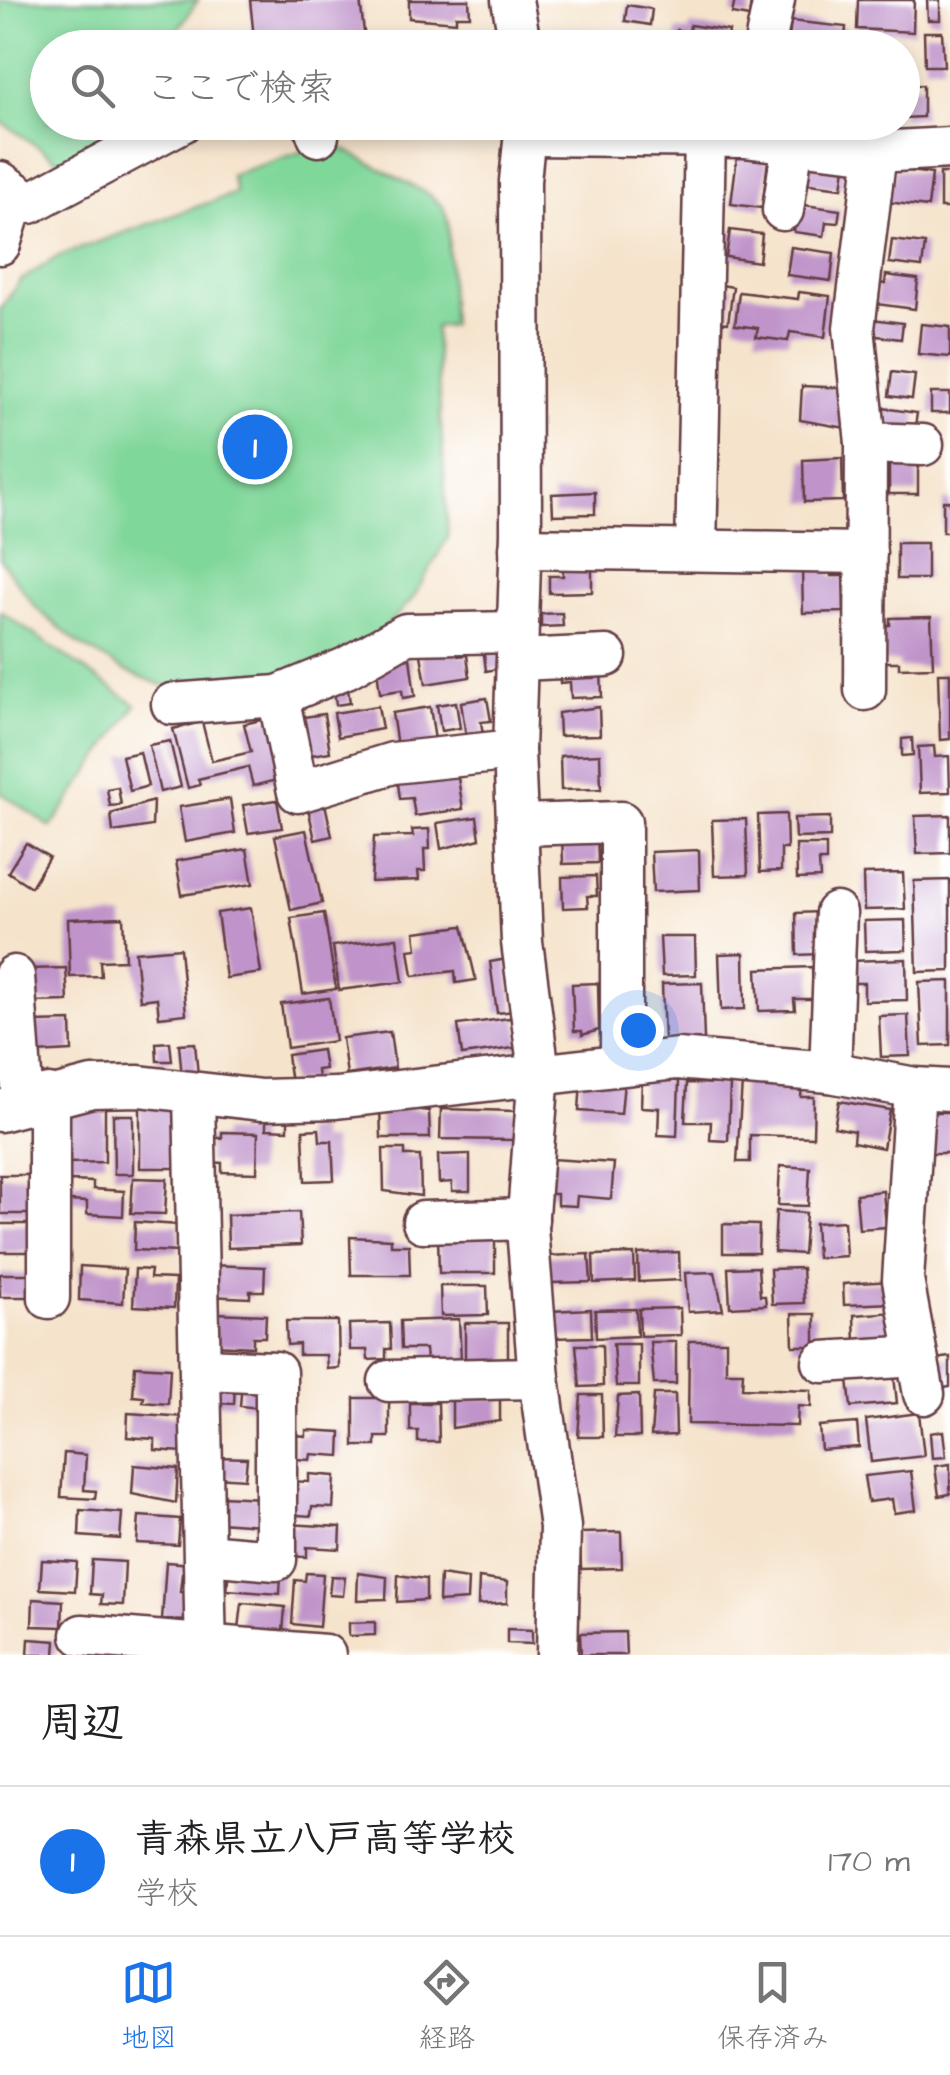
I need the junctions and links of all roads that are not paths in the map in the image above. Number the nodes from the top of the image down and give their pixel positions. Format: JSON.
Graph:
{"nodes":[{"id":1,"x":512,"y":0,"type":"edge"},
{"id":2,"x":774,"y":0,"type":"edge"},
{"id":3,"x":517,"y":30,"type":"edge"},
{"id":4,"x":768,"y":30,"type":"edge"},
{"id":5,"x":148,"y":140,"type":"edge"},
{"id":6,"x":525,"y":140,"type":"edge"},
{"id":7,"x":731,"y":140,"type":"edge"},
{"id":8,"x":781,"y":140,"type":"edge"},
{"id":9,"x":793,"y":142,"type":"junction"},
{"id":10,"x":950,"y":148,"type":"edge"},
{"id":11,"x":876,"y":152,"type":"junction"},
{"id":12,"x":8,"y":188,"type":"edge"},
{"id":13,"x":783,"y":210,"type":"dead end"},
{"id":14,"x":0,"y":244,"type":"edge"},
{"id":15,"x":866,"y":443,"type":"junction"},
{"id":16,"x":923,"y":445,"type":"dead end"},
{"id":17,"x":520,"y":548,"type":"junction"},
{"id":18,"x":696,"y":550,"type":"junction"},
{"id":19,"x":866,"y":553,"type":"junction"},
{"id":20,"x":518,"y":646,"type":"junction"},
{"id":21,"x":606,"y":656,"type":"dead end"},
{"id":22,"x":865,"y":690,"type":"dead end"},
{"id":23,"x":278,"y":696,"type":"junction"},
{"id":24,"x":172,"y":704,"type":"dead end"},
{"id":25,"x":514,"y":750,"type":"junction"},
{"id":26,"x":517,"y":824,"type":"junction"},
{"id":27,"x":836,"y":913,"type":"dead end"},
{"id":28,"x":14,"y":976,"type":"dead end"},
{"id":29,"x":621,"y":1064,"type":"junction"},
{"id":30,"x":539,"y":1072,"type":"junction"},
{"id":31,"x":830,"y":1072,"type":"junction"},
{"id":32,"x":933,"y":1089,"type":"edge"},
{"id":33,"x":194,"y":1095,"type":"junction"},
{"id":34,"x":24,"y":1103,"type":"edge"},
{"id":35,"x":528,"y":1219,"type":"junction"},
{"id":36,"x":423,"y":1222,"type":"dead end"},
{"id":37,"x":49,"y":1298,"type":"dead end"},
{"id":38,"x":823,"y":1362,"type":"dead end"},
{"id":39,"x":202,"y":1369,"type":"junction"},
{"id":40,"x":539,"y":1378,"type":"junction"},
{"id":41,"x":389,"y":1381,"type":"dead end"},
{"id":42,"x":205,"y":1554,"type":"junction"},
{"id":43,"x":82,"y":1635,"type":"dead end"},
{"id":44,"x":206,"y":1650,"type":"edge"},
{"id":45,"x":325,"y":1655,"type":"edge"},
{"id":46,"x":557,"y":1655,"type":"edge"}],
"edges":[{"from":1,"to":3,"type":"street"},
{"from":2,"to":4,"type":"street"},
{"from":5,"to":12,"type":"street"},
{"from":6,"to":17,"type":"street"},
{"from":7,"to":18,"type":"street"},
{"from":8,"to":9,"type":"street"},
{"from":9,"to":11,"type":"street"},
{"from":9,"to":13,"type":"street"},
{"from":10,"to":11,"type":"street"},
{"from":11,"to":15,"type":"street"},
{"from":12,"to":14,"type":"street"},
{"from":15,"to":16,"type":"street"},
{"from":15,"to":19,"type":"street"},
{"from":17,"to":18,"type":"street"},
{"from":17,"to":20,"type":"street"},
{"from":18,"to":19,"type":"street"},
{"from":19,"to":22,"type":"street"},
{"from":20,"to":21,"type":"street"},
{"from":20,"to":23,"type":"street"},
{"from":20,"to":25,"type":"street"},
{"from":23,"to":24,"type":"street"},
{"from":23,"to":25,"type":"street"},
{"from":25,"to":26,"type":"street"},
{"from":26,"to":29,"type":"street"},
{"from":26,"to":30,"type":"street"},
{"from":27,"to":31,"type":"street"},
{"from":28,"to":34,"type":"street"},
{"from":29,"to":30,"type":"street"},
{"from":29,"to":31,"type":"street"},
{"from":30,"to":33,"type":"street"},
{"from":30,"to":35,"type":"street"},
{"from":31,"to":32,"type":"street"},
{"from":32,"to":38,"type":"street"},
{"from":33,"to":34,"type":"street"},
{"from":33,"to":39,"type":"street"},
{"from":34,"to":37,"type":"street"},
{"from":35,"to":36,"type":"street"},
{"from":35,"to":40,"type":"street"},
{"from":39,"to":42,"type":"street"},
{"from":39,"to":42,"type":"street"},
{"from":40,"to":41,"type":"street"},
{"from":40,"to":46,"type":"street"},
{"from":42,"to":44,"type":"street"},
{"from":43,"to":44,"type":"street"},
{"from":44,"to":45,"type":"street"}]}
